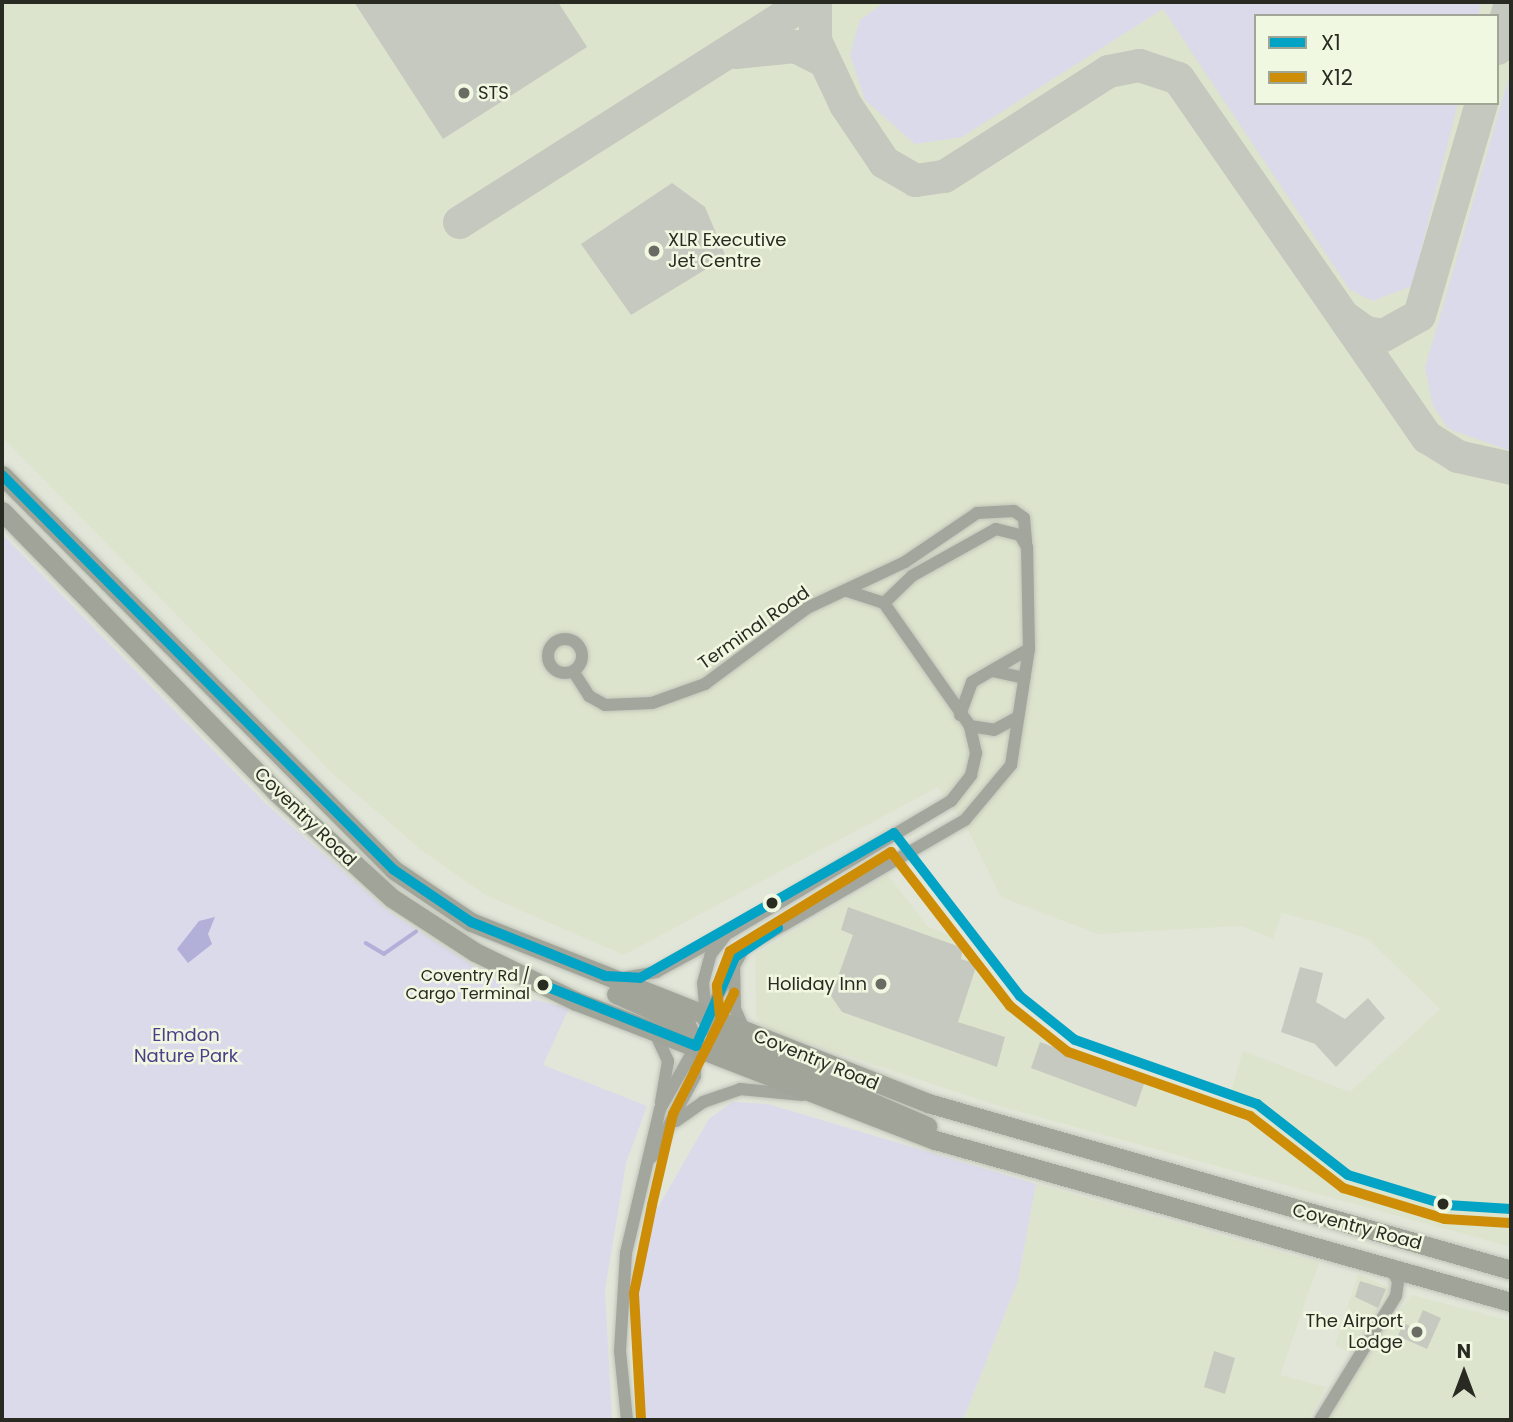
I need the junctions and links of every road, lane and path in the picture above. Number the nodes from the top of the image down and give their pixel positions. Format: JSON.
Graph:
{"nodes":[{"id":1,"x":2,"y":475,"type":"edge"},
{"id":2,"x":2,"y":510,"type":"edge"},
{"id":3,"x":1027,"y":547,"type":"junction"},
{"id":4,"x":846,"y":591,"type":"junction"},
{"id":5,"x":884,"y":603,"type":"junction"},
{"id":6,"x":1029,"y":649,"type":"junction"},
{"id":7,"x":573,"y":671,"type":"dead end"},
{"id":8,"x":992,"y":671,"type":"junction"},
{"id":9,"x":1024,"y":678,"type":"junction"},
{"id":10,"x":960,"y":715,"type":"junction"},
{"id":11,"x":1018,"y":718,"type":"junction"},
{"id":12,"x":970,"y":726,"type":"junction"},
{"id":13,"x":471,"y":922,"type":"junction"},
{"id":14,"x":730,"y":932,"type":"junction"},
{"id":15,"x":735,"y":957,"type":"junction"},
{"id":16,"x":605,"y":976,"type":"junction"},
{"id":17,"x":706,"y":1017,"type":"junction"},
{"id":18,"x":651,"y":1028,"type":"junction"},
{"id":19,"x":746,"y":1032,"type":"junction"},
{"id":20,"x":696,"y":1046,"type":"junction"},
{"id":21,"x":821,"y":1098,"type":"junction"},
{"id":22,"x":660,"y":1109,"type":"junction"},
{"id":23,"x":676,"y":1121,"type":"junction"},
{"id":24,"x":651,"y":1159,"type":"junction"},
{"id":25,"x":995,"y":1160,"type":"junction"},
{"id":26,"x":1390,"y":1267,"type":"junction"},
{"id":27,"x":1511,"y":1270,"type":"edge"},
{"id":28,"x":1511,"y":1302,"type":"edge"},
{"id":29,"x":627,"y":1420,"type":"edge"},
{"id":30,"x":1320,"y":1420,"type":"edge"}],
"edges":[{"from":1,"to":13,"type":"highway","name":"Coventry Road"},
{"from":2,"to":18,"type":"highway","name":"Coventry Road"},
{"from":3,"to":4,"type":"street","name":"Terminal Road"},
{"from":3,"to":5,"type":"street"},
{"from":3,"to":6,"type":"street"},
{"from":4,"to":5,"type":"street"},
{"from":4,"to":7,"type":"street","name":"Terminal Road"},
{"from":5,"to":10,"type":"street"},
{"from":6,"to":8,"type":"street"},
{"from":6,"to":9,"type":"street"},
{"from":8,"to":9,"type":"street"},
{"from":8,"to":10,"type":"street"},
{"from":9,"to":11,"type":"street"},
{"from":10,"to":12,"type":"street"},
{"from":11,"to":12,"type":"street"},
{"from":11,"to":15,"type":"street"},
{"from":12,"to":14,"type":"street"},
{"from":13,"to":16,"type":"highway","name":"Coventry Road"},
{"from":13,"to":20,"type":"highway"},
{"from":14,"to":16,"type":"street"},
{"from":14,"to":17,"type":"street"},
{"from":15,"to":17,"type":"street"},
{"from":15,"to":19,"type":"street"},
{"from":16,"to":17,"type":"highway","name":"Coventry Road"},
{"from":17,"to":19,"type":"highway","name":"Coventry Road"},
{"from":17,"to":20,"type":"highway"},
{"from":17,"to":25,"type":"highway"},
{"from":18,"to":20,"type":"highway","name":"Coventry Road"},
{"from":18,"to":22,"type":"street"},
{"from":19,"to":27,"type":"highway","name":"Coventry Road"},
{"from":20,"to":21,"type":"highway","name":"Coventry Road"},
{"from":20,"to":22,"type":"street"},
{"from":20,"to":23,"type":"street"},
{"from":21,"to":23,"type":"street"},
{"from":21,"to":25,"type":"highway","name":"Coventry Road"},
{"from":22,"to":24,"type":"street"},
{"from":23,"to":24,"type":"street"},
{"from":24,"to":29,"type":"street"},
{"from":25,"to":26,"type":"highway","name":"Coventry Road"},
{"from":26,"to":28,"type":"highway","name":"Coventry Road"},
{"from":26,"to":30,"type":"street"}]}
